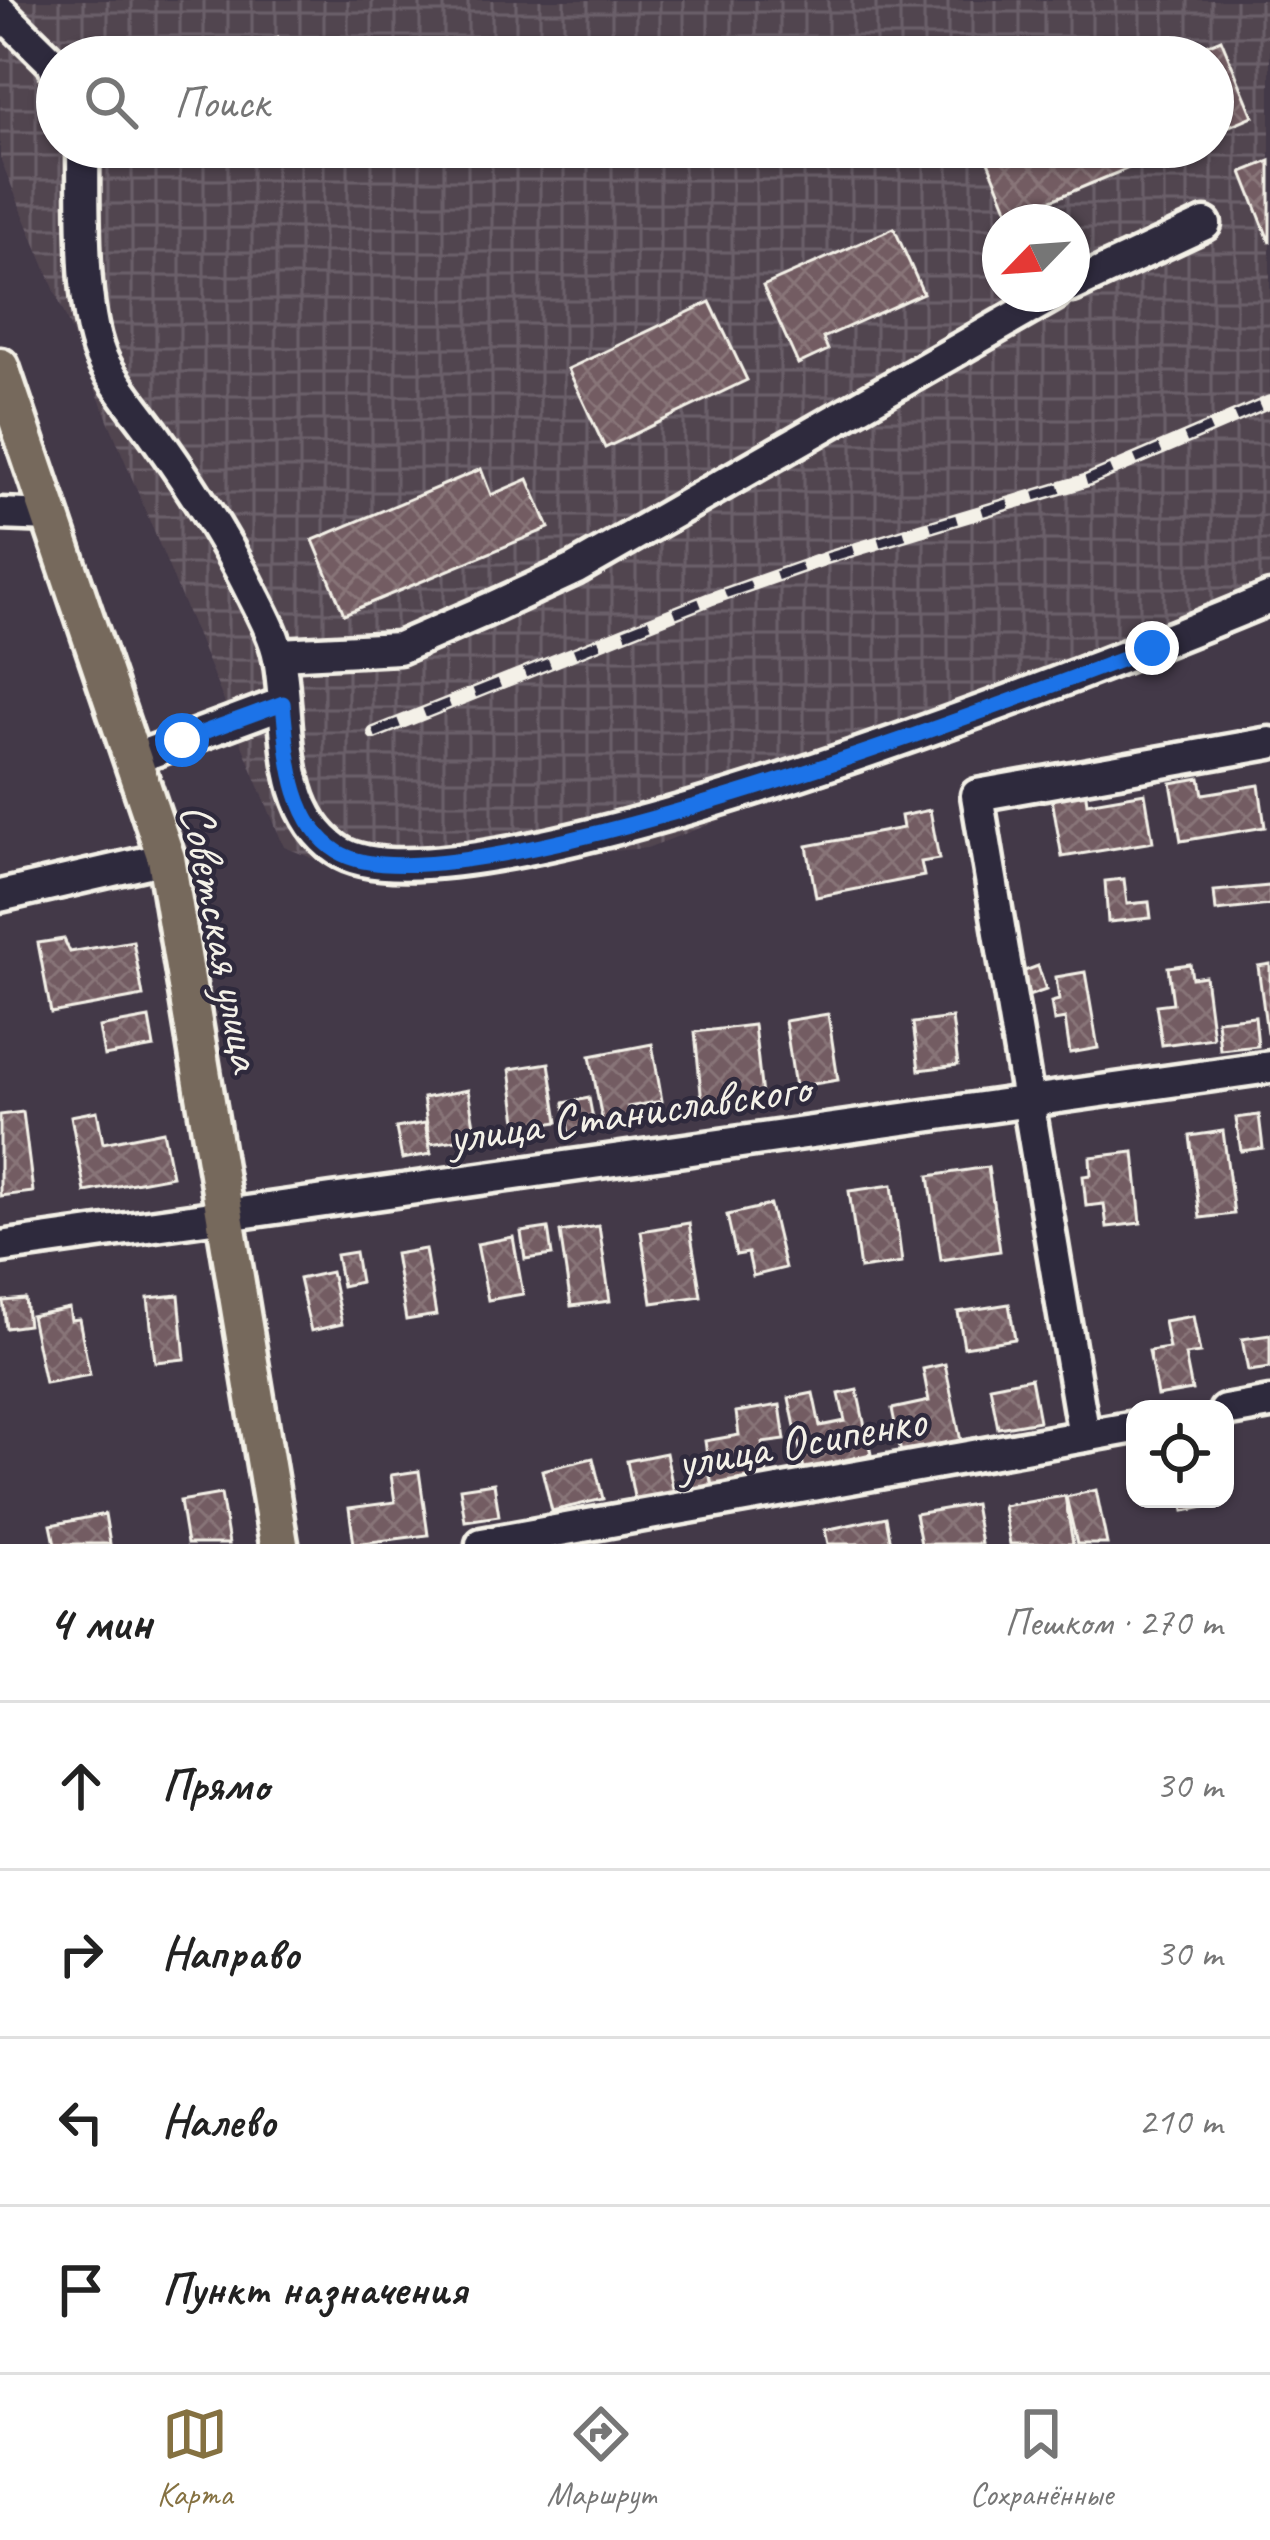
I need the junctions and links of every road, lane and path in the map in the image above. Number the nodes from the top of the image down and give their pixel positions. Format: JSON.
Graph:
{"nodes":[{"id":1,"x":0,"y":11,"type":"edge"},
{"id":2,"x":36,"y":46,"type":"edge"},
{"id":3,"x":84,"y":168,"type":"edge"},
{"id":4,"x":1204,"y":224,"type":"dead end"},
{"id":5,"x":1090,"y":278,"type":"edge"},
{"id":6,"x":1015,"y":312,"type":"edge"},
{"id":7,"x":0,"y":367,"type":"edge"},
{"id":8,"x":0,"y":514,"type":"edge"},
{"id":9,"x":50,"y":516,"type":"junction"},
{"id":10,"x":1270,"y":598,"type":"edge"},
{"id":11,"x":278,"y":654,"type":"junction"},
{"id":12,"x":283,"y":703,"type":"junction"},
{"id":13,"x":1270,"y":743,"type":"edge"},
{"id":14,"x":133,"y":759,"type":"junction"},
{"id":15,"x":166,"y":858,"type":"junction"},
{"id":16,"x":0,"y":896,"type":"edge"},
{"id":17,"x":1270,"y":1066,"type":"edge"},
{"id":18,"x":1026,"y":1101,"type":"junction"},
{"id":19,"x":224,"y":1215,"type":"junction"},
{"id":20,"x":0,"y":1247,"type":"edge"},
{"id":21,"x":1270,"y":1403,"type":"edge"},
{"id":22,"x":1234,"y":1409,"type":"edge"},
{"id":23,"x":1126,"y":1429,"type":"edge"},
{"id":24,"x":1084,"y":1436,"type":"junction"},
{"id":25,"x":279,"y":1544,"type":"edge"},
{"id":26,"x":482,"y":1544,"type":"edge"}],
"edges":[{"from":1,"to":2,"type":"street"},
{"from":3,"to":11,"type":"street"},
{"from":4,"to":5,"type":"street"},
{"from":6,"to":11,"type":"street"},
{"from":7,"to":9,"type":"main road","name":"Советская улица"},
{"from":8,"to":9,"type":"street"},
{"from":9,"to":14,"type":"main road","name":"Советская улица"},
{"from":10,"to":12,"type":"street"},
{"from":11,"to":12,"type":"street"},
{"from":12,"to":14,"type":"street"},
{"from":13,"to":18,"type":"street"},
{"from":14,"to":15,"type":"main road","name":"Советская улица"},
{"from":15,"to":16,"type":"street"},
{"from":15,"to":19,"type":"main road","name":"Советская улица"},
{"from":17,"to":18,"type":"street","name":"улица Станиславского"},
{"from":18,"to":19,"type":"street","name":"улица Станиславского"},
{"from":18,"to":24,"type":"street"},
{"from":19,"to":20,"type":"street","name":"улица Станиславского"},
{"from":19,"to":25,"type":"main road","name":"Советская улица"},
{"from":21,"to":22,"type":"street"},
{"from":23,"to":24,"type":"street","name":"улица Осипенко"},
{"from":24,"to":26,"type":"street","name":"улица Осипенко"}]}
